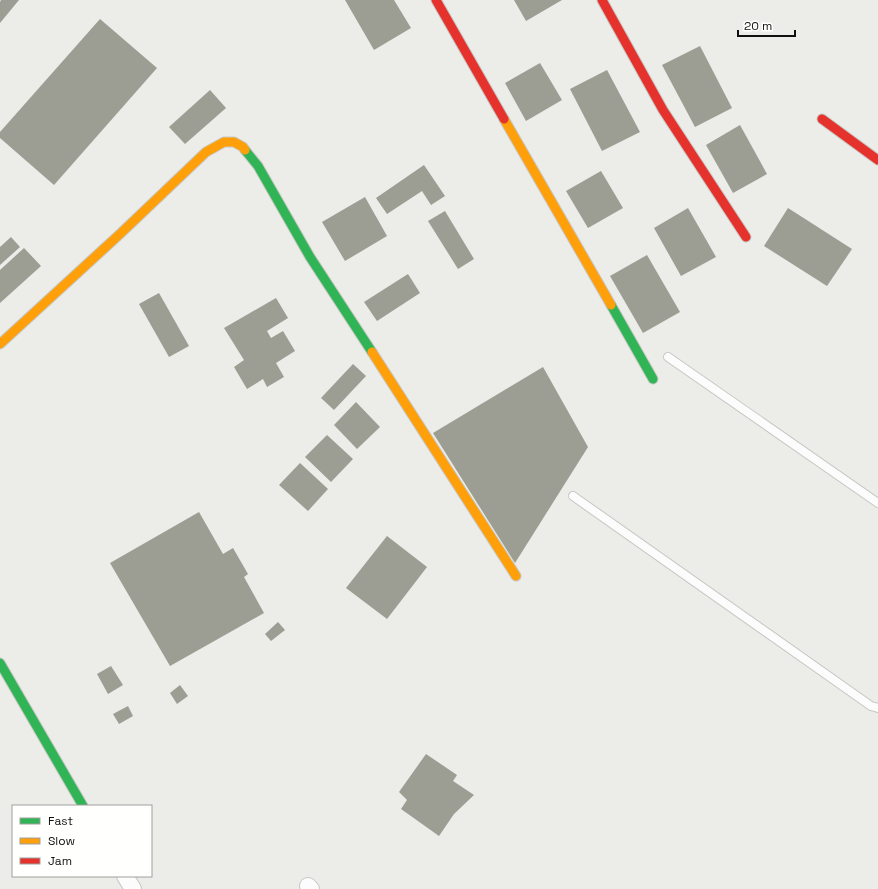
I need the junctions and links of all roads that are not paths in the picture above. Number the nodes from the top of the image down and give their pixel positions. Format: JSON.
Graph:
{"nodes":[{"id":1,"x":436,"y":0,"type":"edge"},
{"id":2,"x":602,"y":0,"type":"edge"},
{"id":3,"x":822,"y":119,"type":"dead end"},
{"id":4,"x":878,"y":160,"type":"edge"},
{"id":5,"x":746,"y":237,"type":"dead end"},
{"id":6,"x":0,"y":344,"type":"edge"},
{"id":7,"x":668,"y":357,"type":"dead end"},
{"id":8,"x":653,"y":379,"type":"dead end"},
{"id":9,"x":573,"y":496,"type":"dead end"},
{"id":10,"x":878,"y":503,"type":"edge"},
{"id":11,"x":516,"y":576,"type":"dead end"},
{"id":12,"x":0,"y":663,"type":"edge"},
{"id":13,"x":878,"y":708,"type":"edge"},
{"id":14,"x":82,"y":805,"type":"edge"},
{"id":15,"x":126,"y":877,"type":"edge"},
{"id":16,"x":133,"y":889,"type":"edge"}],
"edges":[{"from":1,"to":8,"type":"street"},
{"from":2,"to":5,"type":"street"},
{"from":3,"to":4,"type":"street"},
{"from":6,"to":11,"type":"street"},
{"from":7,"to":10,"type":"lane"},
{"from":9,"to":13,"type":"lane"},
{"from":12,"to":14,"type":"street"},
{"from":15,"to":16,"type":"street"}]}
